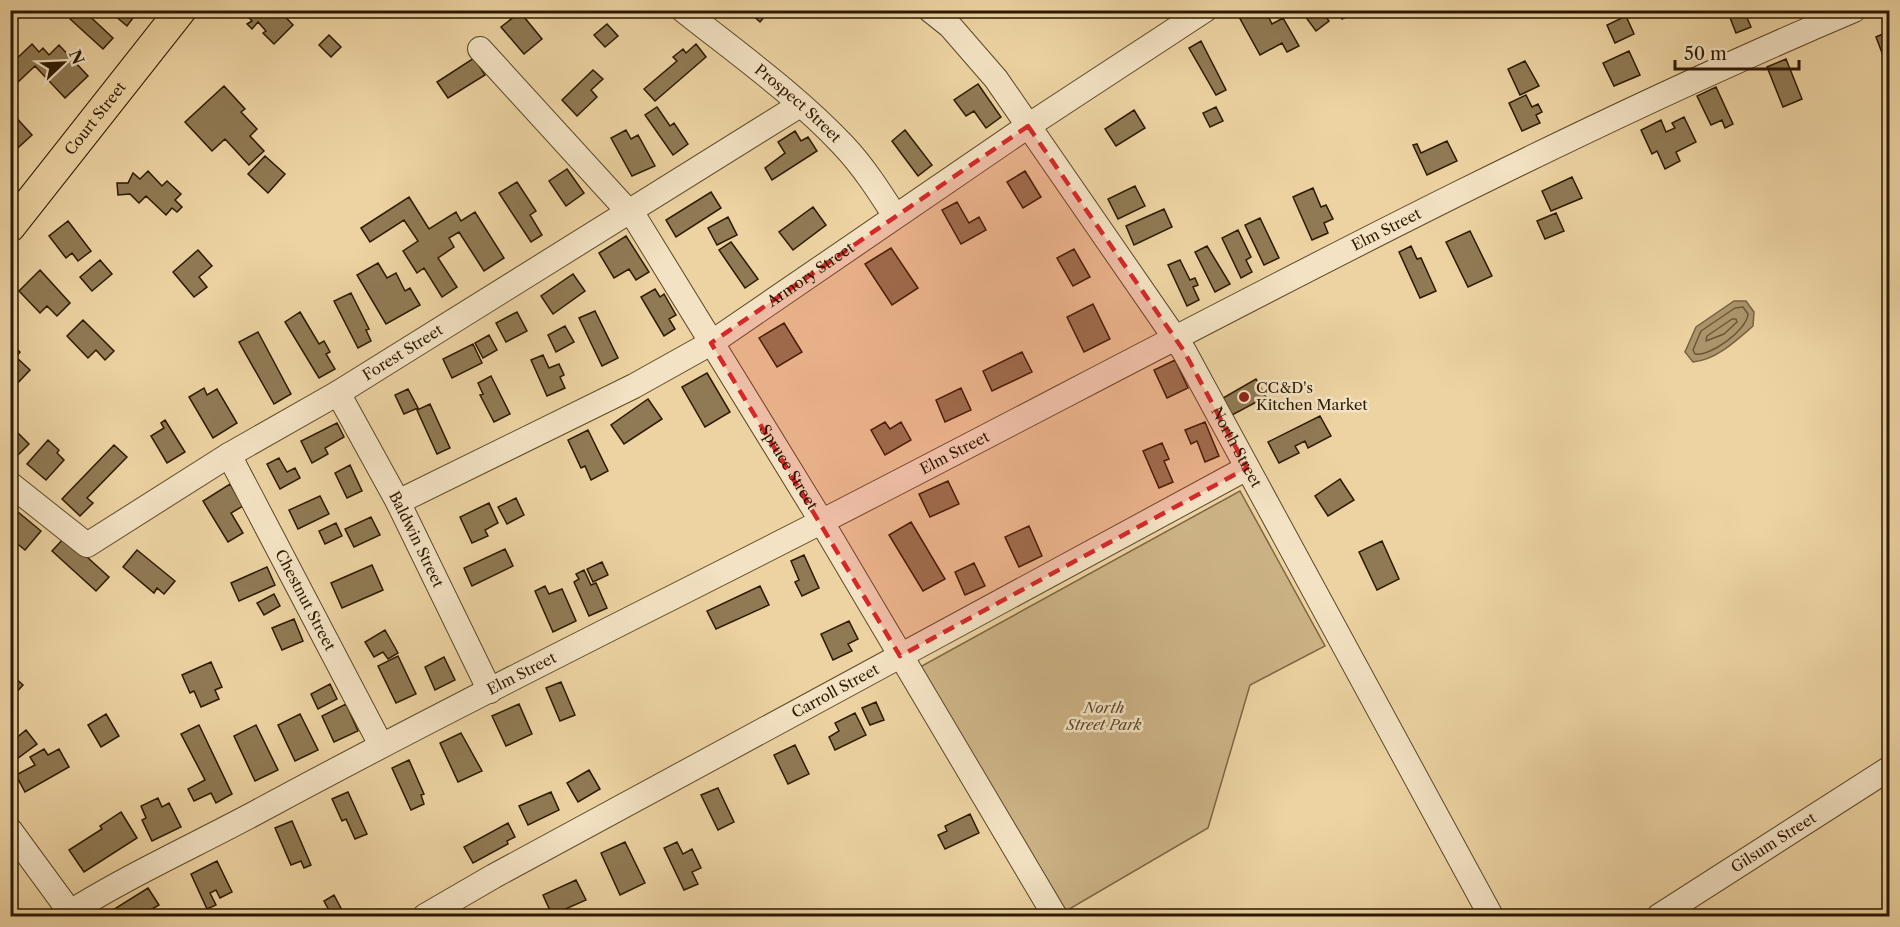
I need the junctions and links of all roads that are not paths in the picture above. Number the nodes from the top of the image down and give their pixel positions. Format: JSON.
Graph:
{"nodes":[{"id":1,"x":181,"y":10,"type":"edge"},
{"id":2,"x":683,"y":10,"type":"edge"},
{"id":3,"x":930,"y":10,"type":"edge"},
{"id":4,"x":1204,"y":10,"type":"edge"},
{"id":5,"x":1854,"y":10,"type":"edge"},
{"id":6,"x":480,"y":49,"type":"dead end"},
{"id":7,"x":800,"y":105,"type":"junction"},
{"id":8,"x":1028,"y":126,"type":"junction"},
{"id":9,"x":629,"y":213,"type":"junction"},
{"id":10,"x":895,"y":216,"type":"junction"},
{"id":11,"x":10,"y":227,"type":"edge"},
{"id":12,"x":1173,"y":339,"type":"junction"},
{"id":13,"x":711,"y":343,"type":"junction"},
{"id":14,"x":338,"y":393,"type":"junction"},
{"id":15,"x":229,"y":455,"type":"junction"},
{"id":16,"x":1247,"y":468,"type":"junction"},
{"id":17,"x":10,"y":484,"type":"edge"},
{"id":18,"x":398,"y":502,"type":"junction"},
{"id":19,"x":822,"y":522,"type":"junction"},
{"id":20,"x":900,"y":656,"type":"junction"},
{"id":21,"x":490,"y":691,"type":"junction"},
{"id":22,"x":381,"y":745,"type":"junction"},
{"id":23,"x":1890,"y":768,"type":"edge"},
{"id":24,"x":10,"y":830,"type":"edge"},
{"id":25,"x":69,"y":915,"type":"edge"},
{"id":26,"x":425,"y":916,"type":"edge"},
{"id":27,"x":1055,"y":916,"type":"edge"},
{"id":28,"x":1491,"y":916,"type":"edge"},
{"id":29,"x":1659,"y":916,"type":"edge"}],
"edges":[{"from":1,"to":11,"type":"main road","name":"Court Street"},
{"from":2,"to":7,"type":"street","name":"Prospect Street"},
{"from":3,"to":8,"type":"street","name":"North Street"},
{"from":4,"to":8,"type":"street","name":"Armory Street"},
{"from":5,"to":12,"type":"street","name":"Elm Street"},
{"from":6,"to":9,"type":"street","name":"Spruce Street"},
{"from":7,"to":9,"type":"street","name":"Forest Street"},
{"from":7,"to":10,"type":"street","name":"Prospect Street"},
{"from":8,"to":10,"type":"street","name":"Armory Street"},
{"from":8,"to":12,"type":"street","name":"North Street"},
{"from":9,"to":13,"type":"street","name":"Spruce Street"},
{"from":9,"to":14,"type":"street","name":"Forest Street"},
{"from":10,"to":13,"type":"street","name":"Armory Street"},
{"from":12,"to":16,"type":"street","name":"North Street"},
{"from":12,"to":19,"type":"street","name":"Elm Street"},
{"from":13,"to":18,"type":"street","name":"Armory Street"},
{"from":13,"to":19,"type":"street","name":"Spruce Street"},
{"from":14,"to":15,"type":"street","name":"Forest Street"},
{"from":14,"to":18,"type":"street","name":"Baldwin Street"},
{"from":15,"to":17,"type":"street","name":"Forest Street"},
{"from":15,"to":22,"type":"street","name":"Chestnut Street"},
{"from":16,"to":20,"type":"street","name":"Carroll Street"},
{"from":16,"to":28,"type":"street","name":"North Street"},
{"from":18,"to":21,"type":"street","name":"Baldwin Street"},
{"from":19,"to":20,"type":"street","name":"Spruce Street"},
{"from":19,"to":21,"type":"street","name":"Elm Street"},
{"from":20,"to":26,"type":"street","name":"Carroll Street"},
{"from":20,"to":27,"type":"street","name":"Spruce Street"},
{"from":21,"to":22,"type":"street","name":"Elm Street"},
{"from":22,"to":25,"type":"street","name":"Elm Street"},
{"from":23,"to":29,"type":"street","name":"Gilsum Street"},
{"from":24,"to":25,"type":"street"}]}
